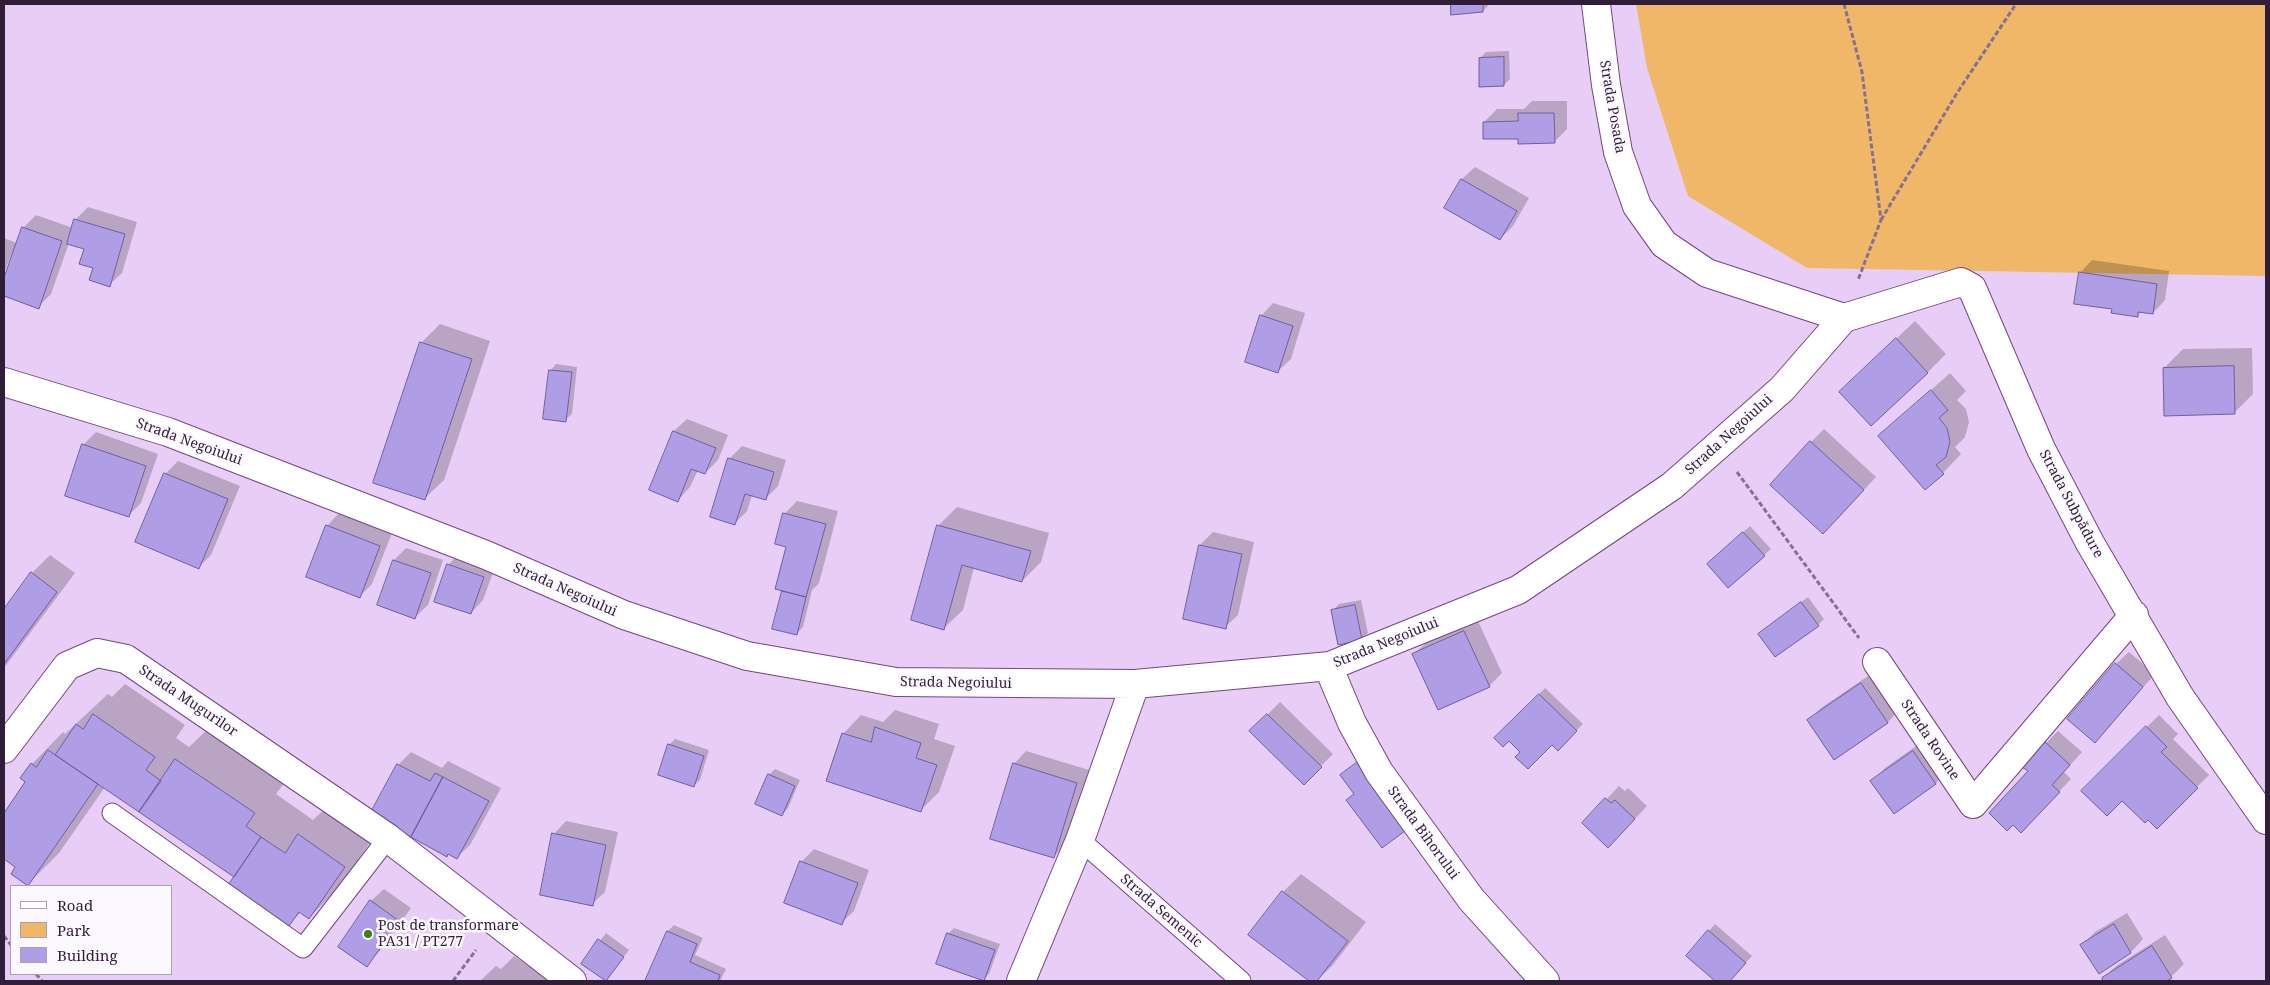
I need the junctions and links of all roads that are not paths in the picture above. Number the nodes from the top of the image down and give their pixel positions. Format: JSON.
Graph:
{"nodes":[{"id":1,"x":1596,"y":4,"type":"edge"},
{"id":2,"x":1844,"y":318,"type":"junction"},
{"id":3,"x":4,"y":382,"type":"edge"},
{"id":4,"x":2134,"y":615,"type":"junction"},
{"id":5,"x":1877,"y":662,"type":"road end"},
{"id":6,"x":1330,"y":666,"type":"junction"},
{"id":7,"x":1135,"y":684,"type":"junction"},
{"id":8,"x":4,"y":749,"type":"edge"},
{"id":9,"x":112,"y":813,"type":"dead end"},
{"id":10,"x":2266,"y":820,"type":"edge"},
{"id":11,"x":388,"y":838,"type":"junction"},
{"id":12,"x":1080,"y":840,"type":"junction"},
{"id":13,"x":572,"y":981,"type":"edge"},
{"id":14,"x":1021,"y":981,"type":"edge"},
{"id":15,"x":1241,"y":981,"type":"edge"},
{"id":16,"x":1545,"y":981,"type":"edge"}],
"edges":[{"from":1,"to":2,"type":"street","name":"Strada Posada"},
{"from":2,"to":4,"type":"street","name":"Strada Subpădure"},
{"from":2,"to":6,"type":"street","name":"Strada Negoiului"},
{"from":3,"to":7,"type":"street","name":"Strada Negoiului"},
{"from":4,"to":5,"type":"street","name":"Strada Rovine"},
{"from":4,"to":10,"type":"street","name":"Strada Subpădure"},
{"from":6,"to":7,"type":"street","name":"Strada Negoiului"},
{"from":6,"to":16,"type":"street","name":"Strada Bihorului"},
{"from":7,"to":12,"type":"street"},
{"from":8,"to":11,"type":"street","name":"Strada Mugurilor"},
{"from":9,"to":11,"type":"lane"},
{"from":11,"to":13,"type":"street","name":"Strada Mugurilor"},
{"from":12,"to":14,"type":"street"},
{"from":12,"to":15,"type":"lane","name":"Strada Semenic"}]}
